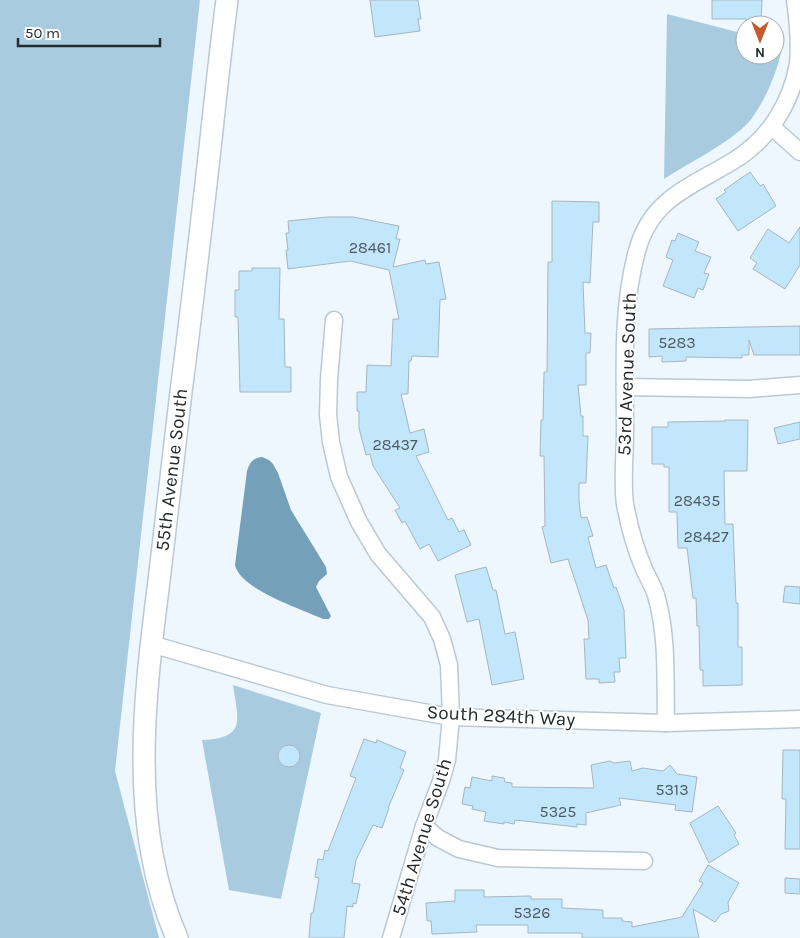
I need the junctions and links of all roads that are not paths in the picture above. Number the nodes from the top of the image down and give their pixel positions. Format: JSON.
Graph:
{"nodes":[{"id":1,"x":227,"y":0,"type":"edge"},
{"id":2,"x":795,"y":0,"type":"edge"},
{"id":3,"x":799,"y":25,"type":"edge"},
{"id":4,"x":772,"y":127,"type":"junction"},
{"id":5,"x":800,"y":152,"type":"edge"},
{"id":6,"x":334,"y":320,"type":"dead end"},
{"id":7,"x":800,"y":385,"type":"edge"},
{"id":8,"x":625,"y":387,"type":"junction"},
{"id":9,"x":151,"y":644,"type":"junction"},
{"id":10,"x":450,"y":717,"type":"junction"},
{"id":11,"x":800,"y":719,"type":"edge"},
{"id":12,"x":666,"y":723,"type":"junction"},
{"id":13,"x":424,"y":826,"type":"junction"},
{"id":14,"x":644,"y":861,"type":"dead end"},
{"id":15,"x":177,"y":938,"type":"edge"},
{"id":16,"x":391,"y":938,"type":"edge"}],
"edges":[{"from":1,"to":9,"type":"street","name":"55th Avenue South"},
{"from":2,"to":3,"type":"street","name":"53rd Avenue South"},
{"from":3,"to":4,"type":"street","name":"53rd Avenue South"},
{"from":4,"to":5,"type":"street"},
{"from":4,"to":8,"type":"street","name":"53rd Avenue South"},
{"from":6,"to":10,"type":"street","name":"54th Avenue South"},
{"from":7,"to":8,"type":"street"},
{"from":8,"to":12,"type":"street","name":"53rd Avenue South"},
{"from":9,"to":10,"type":"street","name":"South 284th Way"},
{"from":9,"to":15,"type":"street","name":"55th Avenue South"},
{"from":10,"to":12,"type":"street","name":"South 284th Way"},
{"from":10,"to":13,"type":"street","name":"54th Avenue South"},
{"from":11,"to":12,"type":"street","name":"South 284th Way"},
{"from":13,"to":14,"type":"street"},
{"from":13,"to":16,"type":"street","name":"54th Avenue South"}]}
